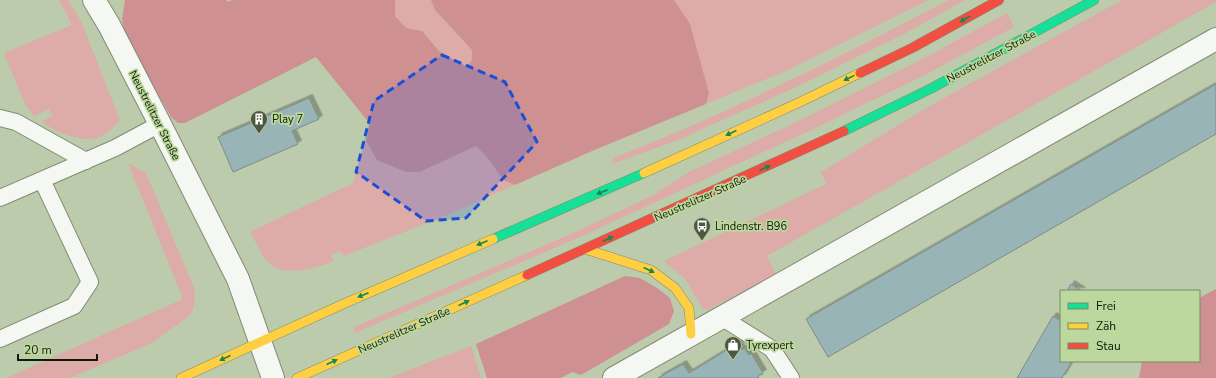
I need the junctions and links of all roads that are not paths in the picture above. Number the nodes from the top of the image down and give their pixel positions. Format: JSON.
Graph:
{"nodes":[{"id":1,"x":94,"y":0,"type":"edge"},
{"id":2,"x":999,"y":0,"type":"edge"},
{"id":3,"x":1094,"y":0,"type":"edge"},
{"id":4,"x":1216,"y":39,"type":"edge"},
{"id":5,"x":0,"y":118,"type":"edge"},
{"id":6,"x":160,"y":124,"type":"junction"},
{"id":7,"x":86,"y":161,"type":"junction"},
{"id":8,"x":42,"y":180,"type":"junction"},
{"id":9,"x":0,"y":198,"type":"edge"},
{"id":10,"x":585,"y":249,"type":"junction"},
{"id":11,"x":721,"y":317,"type":"junction"},
{"id":12,"x":691,"y":334,"type":"junction"},
{"id":13,"x":0,"y":339,"type":"edge"},
{"id":14,"x":260,"y":341,"type":"junction"},
{"id":15,"x":181,"y":378,"type":"edge"},
{"id":16,"x":273,"y":378,"type":"edge"},
{"id":17,"x":297,"y":378,"type":"edge"},
{"id":18,"x":614,"y":378,"type":"edge"},
{"id":19,"x":791,"y":378,"type":"edge"}],
"edges":[{"from":1,"to":6,"type":"street","name":"Neustrelitzer Straße"},
{"from":2,"to":14,"type":"main road","one_way":true},
{"from":10,"to":3,"type":"main road","name":"Neustrelitzer Straße","one_way":true},
{"from":4,"to":11,"type":"street"},
{"from":5,"to":7,"type":"lane"},
{"from":6,"to":7,"type":"lane"},
{"from":6,"to":14,"type":"street","name":"Neustrelitzer Straße"},
{"from":7,"to":8,"type":"lane"},
{"from":8,"to":9,"type":"lane"},
{"from":8,"to":13,"type":"lane"},
{"from":10,"to":12,"type":"main road","one_way":true},
{"from":17,"to":10,"type":"main road","name":"Neustrelitzer Straße","one_way":true},
{"from":11,"to":12,"type":"street"},
{"from":11,"to":19,"type":"lane"},
{"from":12,"to":18,"type":"street"},
{"from":14,"to":15,"type":"main road","one_way":true},
{"from":14,"to":16,"type":"street","name":"Neustrelitzer Straße"}]}
